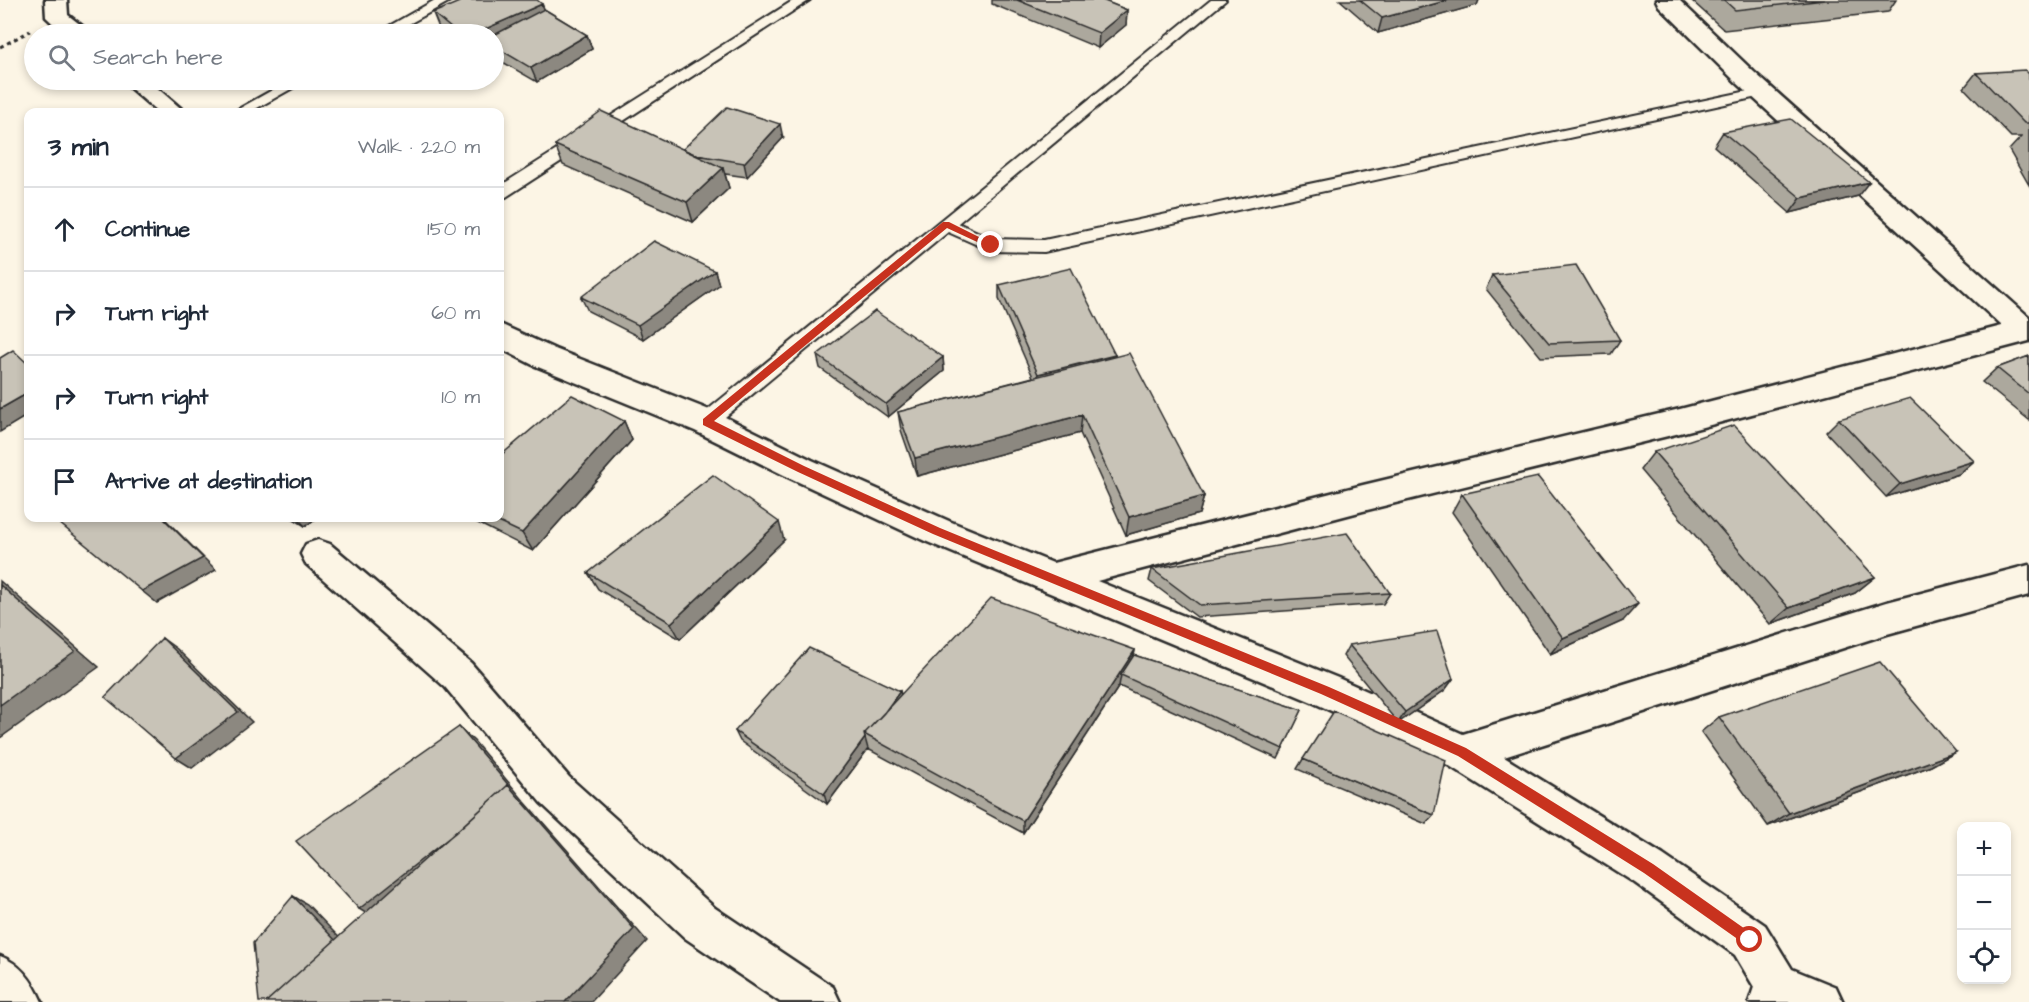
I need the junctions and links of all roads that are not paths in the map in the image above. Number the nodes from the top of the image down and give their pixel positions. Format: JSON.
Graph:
{"nodes":[{"id":1,"x":56,"y":0,"type":"edge"},
{"id":2,"x":445,"y":0,"type":"edge"},
{"id":3,"x":803,"y":0,"type":"edge"},
{"id":4,"x":1219,"y":0,"type":"edge"},
{"id":5,"x":1667,"y":1,"type":"edge"},
{"id":6,"x":66,"y":24,"type":"edge"},
{"id":7,"x":401,"y":24,"type":"edge"},
{"id":8,"x":146,"y":90,"type":"edge"},
{"id":9,"x":281,"y":90,"type":"edge"},
{"id":10,"x":1762,"y":92,"type":"junction"},
{"id":11,"x":168,"y":108,"type":"edge"},
{"id":12,"x":248,"y":108,"type":"edge"},
{"id":13,"x":504,"y":190,"type":"edge"},
{"id":14,"x":946,"y":224,"type":"junction"},
{"id":15,"x":2027,"y":330,"type":"edge"},
{"id":16,"x":504,"y":337,"type":"edge"},
{"id":17,"x":706,"y":422,"type":"junction"},
{"id":18,"x":318,"y":554,"type":"dead end"},
{"id":19,"x":1052,"y":578,"type":"junction"},
{"id":20,"x":2029,"y":580,"type":"edge"},
{"id":21,"x":1462,"y":752,"type":"junction"},
{"id":22,"x":0,"y":978,"type":"edge"},
{"id":23,"x":1774,"y":993,"type":"edge"},
{"id":24,"x":20,"y":1002,"type":"edge"},
{"id":25,"x":818,"y":1002,"type":"edge"},
{"id":26,"x":1821,"y":1002,"type":"edge"}],
"edges":[{"from":1,"to":6,"type":"street"},
{"from":2,"to":7,"type":"lane"},
{"from":3,"to":13,"type":"lane"},
{"from":4,"to":14,"type":"lane"},
{"from":5,"to":10,"type":"street"},
{"from":8,"to":11,"type":"street"},
{"from":9,"to":12,"type":"lane"},
{"from":10,"to":14,"type":"lane"},
{"from":10,"to":15,"type":"street"},
{"from":14,"to":17,"type":"lane"},
{"from":15,"to":19,"type":"street"},
{"from":16,"to":17,"type":"street"},
{"from":17,"to":19,"type":"street"},
{"from":18,"to":25,"type":"street"},
{"from":19,"to":21,"type":"street"},
{"from":20,"to":21,"type":"street"},
{"from":21,"to":23,"type":"street"},
{"from":22,"to":24,"type":"street"},
{"from":23,"to":26,"type":"street"}]}
